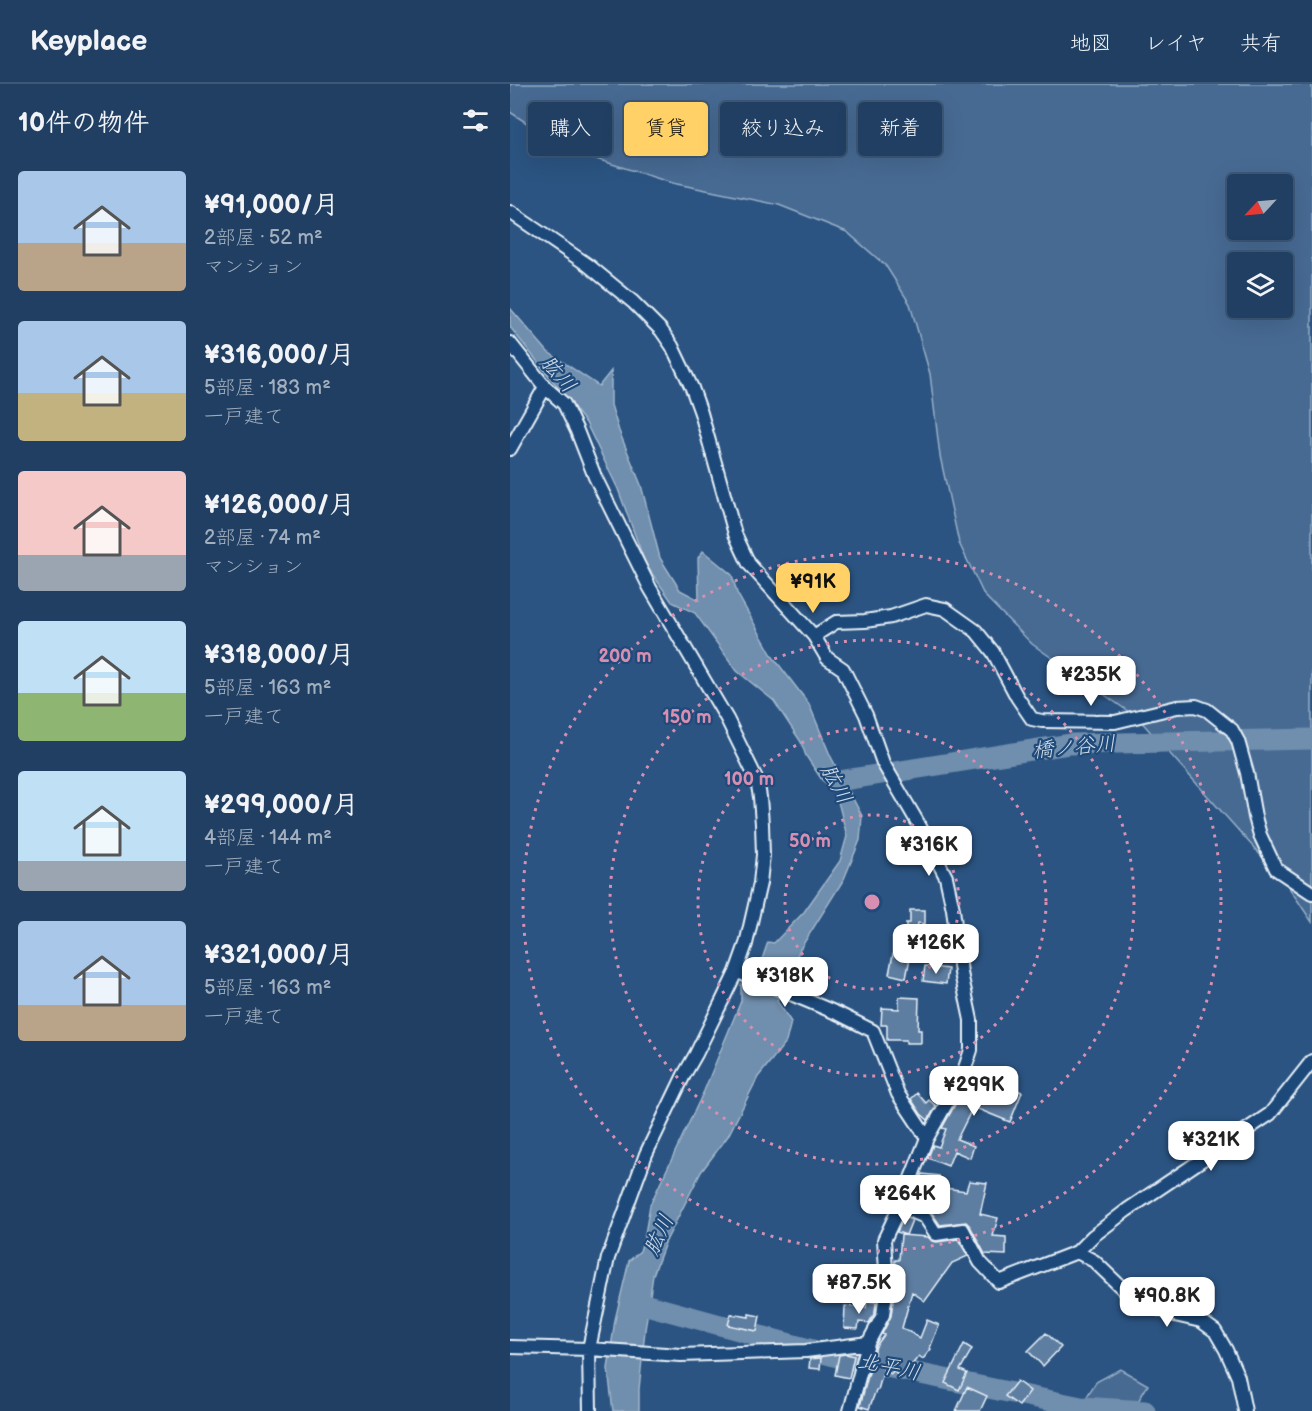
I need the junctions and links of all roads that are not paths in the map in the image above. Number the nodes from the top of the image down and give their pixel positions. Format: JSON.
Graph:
{"nodes":[{"id":1,"x":510,"y":212,"type":"edge"},
{"id":2,"x":510,"y":343,"type":"edge"},
{"id":3,"x":545,"y":387,"type":"junction"},
{"id":4,"x":510,"y":449,"type":"edge"},
{"id":5,"x":814,"y":636,"type":"junction"},
{"id":6,"x":1312,"y":893,"type":"edge"},
{"id":7,"x":740,"y":973,"type":"junction"},
{"id":8,"x":1312,"y":1061,"type":"edge"},
{"id":9,"x":927,"y":1138,"type":"junction"},
{"id":10,"x":900,"y":1206,"type":"junction"},
{"id":11,"x":1077,"y":1252,"type":"junction"},
{"id":12,"x":868,"y":1343,"type":"junction"},
{"id":13,"x":510,"y":1347,"type":"edge"},
{"id":14,"x":594,"y":1350,"type":"junction"},
{"id":15,"x":590,"y":1411,"type":"edge"},
{"id":16,"x":850,"y":1411,"type":"edge"},
{"id":17,"x":1245,"y":1411,"type":"edge"}],
"edges":[{"from":1,"to":5,"type":"street"},
{"from":2,"to":3,"type":"street"},
{"from":3,"to":4,"type":"street"},
{"from":3,"to":7,"type":"street"},
{"from":5,"to":6,"type":"street"},
{"from":5,"to":9,"type":"street"},
{"from":7,"to":9,"type":"street"},
{"from":7,"to":14,"type":"street"},
{"from":8,"to":11,"type":"street"},
{"from":9,"to":10,"type":"street"},
{"from":10,"to":11,"type":"street"},
{"from":10,"to":12,"type":"street"},
{"from":11,"to":17,"type":"street"},
{"from":12,"to":14,"type":"street"},
{"from":12,"to":16,"type":"street"},
{"from":13,"to":14,"type":"street"},
{"from":14,"to":15,"type":"street"}]}
